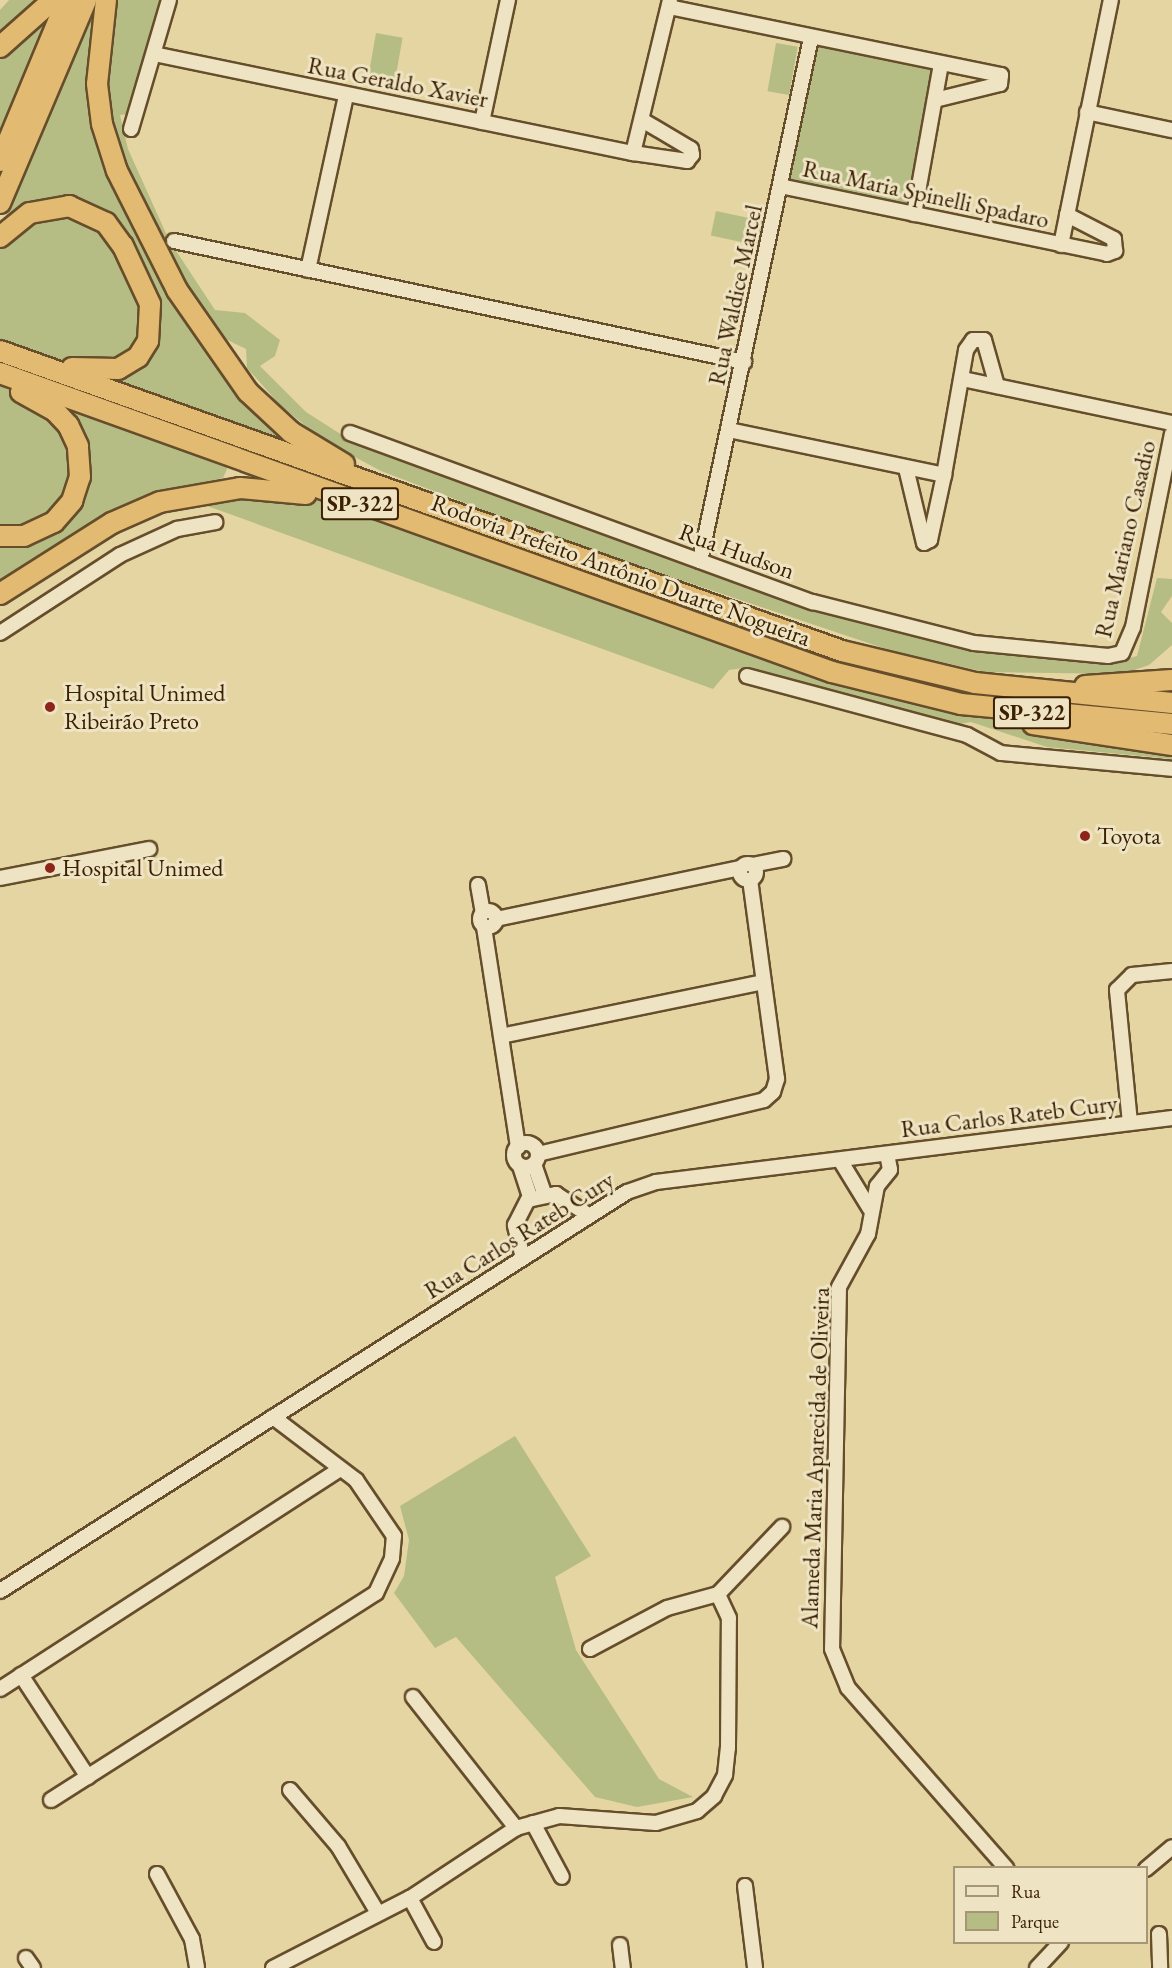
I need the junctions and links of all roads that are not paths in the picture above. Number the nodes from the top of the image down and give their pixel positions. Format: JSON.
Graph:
{"nodes":[{"id":1,"x":53,"y":0,"type":"edge"},
{"id":2,"x":67,"y":0,"type":"edge"},
{"id":3,"x":86,"y":0,"type":"edge"},
{"id":4,"x":106,"y":0,"type":"edge"},
{"id":5,"x":169,"y":0,"type":"edge"},
{"id":6,"x":508,"y":0,"type":"edge"},
{"id":7,"x":1111,"y":0,"type":"edge"},
{"id":8,"x":670,"y":3,"type":"edge"},
{"id":9,"x":811,"y":38,"type":"junction"},
{"id":10,"x":0,"y":47,"type":"edge"},
{"id":11,"x":154,"y":54,"type":"junction"},
{"id":12,"x":941,"y":64,"type":"junction"},
{"id":13,"x":346,"y":95,"type":"junction"},
{"id":14,"x":935,"y":100,"type":"junction"},
{"id":15,"x":1087,"y":112,"type":"junction"},
{"id":16,"x":642,"y":120,"type":"junction"},
{"id":17,"x":482,"y":122,"type":"junction"},
{"id":18,"x":131,"y":129,"type":"dead end"},
{"id":19,"x":1172,"y":130,"type":"edge"},
{"id":20,"x":633,"y":153,"type":"junction"},
{"id":21,"x":0,"y":161,"type":"edge"},
{"id":22,"x":780,"y":186,"type":"junction"},
{"id":23,"x":0,"y":203,"type":"edge"},
{"id":24,"x":914,"y":214,"type":"junction"},
{"id":25,"x":1067,"y":215,"type":"junction"},
{"id":26,"x":0,"y":237,"type":"edge"},
{"id":27,"x":174,"y":241,"type":"dead end"},
{"id":28,"x":1062,"y":245,"type":"junction"},
{"id":29,"x":308,"y":270,"type":"junction"},
{"id":30,"x":0,"y":351,"type":"edge"},
{"id":31,"x":744,"y":362,"type":"junction"},
{"id":32,"x":0,"y":373,"type":"edge"},
{"id":33,"x":963,"y":380,"type":"junction"},
{"id":34,"x":0,"y":382,"type":"edge"},
{"id":35,"x":997,"y":386,"type":"junction"},
{"id":36,"x":1172,"y":423,"type":"edge"},
{"id":37,"x":729,"y":430,"type":"junction"},
{"id":38,"x":350,"y":434,"type":"dead end"},
{"id":39,"x":1172,"y":434,"type":"edge"},
{"id":40,"x":906,"y":468,"type":"junction"},
{"id":41,"x":944,"y":475,"type":"junction"},
{"id":42,"x":445,"y":510,"type":"junction"},
{"id":43,"x":1157,"y":513,"type":"junction"},
{"id":44,"x":1172,"y":516,"type":"edge"},
{"id":45,"x":215,"y":522,"type":"dead end"},
{"id":46,"x":440,"y":532,"type":"junction"},
{"id":47,"x":0,"y":536,"type":"edge"},
{"id":48,"x":700,"y":561,"type":"junction"},
{"id":49,"x":0,"y":594,"type":"edge"},
{"id":50,"x":0,"y":633,"type":"edge"},
{"id":51,"x":1122,"y":653,"type":"joint"},
{"id":52,"x":747,"y":676,"type":"dead end"},
{"id":53,"x":1172,"y":680,"type":"edge"},
{"id":54,"x":975,"y":683,"type":"junction"},
{"id":55,"x":893,"y":690,"type":"junction"},
{"id":56,"x":1172,"y":703,"type":"edge"},
{"id":57,"x":1172,"y":724,"type":"edge"},
{"id":58,"x":1172,"y":746,"type":"edge"},
{"id":59,"x":1172,"y":769,"type":"edge"},
{"id":60,"x":149,"y":849,"type":"dead end"},
{"id":61,"x":783,"y":859,"type":"dead end"},
{"id":62,"x":747,"y":866,"type":"junction"},
{"id":63,"x":0,"y":879,"type":"edge"},
{"id":64,"x":478,"y":885,"type":"dead end"},
{"id":65,"x":488,"y":919,"type":"junction"},
{"id":66,"x":1172,"y":970,"type":"edge"},
{"id":67,"x":764,"y":982,"type":"junction"},
{"id":68,"x":501,"y":1036,"type":"junction"},
{"id":69,"x":1172,"y":1118,"type":"edge"},
{"id":70,"x":1130,"y":1124,"type":"junction"},
{"id":71,"x":518,"y":1147,"type":"junction"},
{"id":72,"x":887,"y":1154,"type":"junction"},
{"id":73,"x":840,"y":1160,"type":"junction"},
{"id":74,"x":530,"y":1161,"type":"junction"},
{"id":75,"x":878,"y":1186,"type":"junction"},
{"id":76,"x":859,"y":1187,"type":"junction"},
{"id":77,"x":544,"y":1193,"type":"junction"},
{"id":78,"x":531,"y":1199,"type":"junction"},
{"id":79,"x":870,"y":1209,"type":"junction"},
{"id":80,"x":588,"y":1215,"type":"junction"},
{"id":81,"x":523,"y":1258,"type":"junction"},
{"id":82,"x":273,"y":1417,"type":"junction"},
{"id":83,"x":338,"y":1470,"type":"junction"},
{"id":84,"x":782,"y":1527,"type":"dead end"},
{"id":85,"x":0,"y":1591,"type":"edge"},
{"id":86,"x":718,"y":1594,"type":"junction"},
{"id":87,"x":590,"y":1649,"type":"dead end"},
{"id":88,"x":21,"y":1675,"type":"junction"},
{"id":89,"x":0,"y":1689,"type":"edge"},
{"id":90,"x":413,"y":1697,"type":"dead end"},
{"id":91,"x":88,"y":1777,"type":"junction"},
{"id":92,"x":290,"y":1790,"type":"dead end"},
{"id":93,"x":51,"y":1800,"type":"dead end"},
{"id":94,"x":533,"y":1822,"type":"junction"},
{"id":95,"x":516,"y":1828,"type":"junction"},
{"id":96,"x":1172,"y":1847,"type":"edge"},
{"id":97,"x":1004,"y":1866,"type":"edge"},
{"id":98,"x":1148,"y":1867,"type":"edge"},
{"id":99,"x":157,"y":1874,"type":"dead end"},
{"id":100,"x":562,"y":1877,"type":"dead end"},
{"id":101,"x":745,"y":1886,"type":"dead end"},
{"id":102,"x":410,"y":1898,"type":"junction"},
{"id":103,"x":378,"y":1913,"type":"junction"},
{"id":104,"x":1159,"y":1934,"type":"dead end"},
{"id":105,"x":434,"y":1942,"type":"dead end"},
{"id":106,"x":1059,"y":1944,"type":"edge"},
{"id":107,"x":620,"y":1945,"type":"dead end"},
{"id":108,"x":198,"y":1968,"type":"edge"},
{"id":109,"x":273,"y":1968,"type":"edge"},
{"id":110,"x":623,"y":1968,"type":"edge"},
{"id":111,"x":755,"y":1968,"type":"edge"},
{"id":112,"x":1037,"y":1968,"type":"edge"},
{"id":113,"x":1160,"y":1968,"type":"edge"}],
"edges":[{"from":1,"to":10,"type":"highway"},
{"from":2,"to":21,"type":"highway"},
{"from":3,"to":23,"type":"highway"},
{"from":4,"to":42,"type":"highway"},
{"from":5,"to":11,"type":"street"},
{"from":6,"to":17,"type":"street"},
{"from":7,"to":15,"type":"street","name":"Rua Maria Spinelli Spadaro"},
{"from":8,"to":9,"type":"street"},
{"from":8,"to":16,"type":"street"},
{"from":9,"to":12,"type":"street"},
{"from":9,"to":22,"type":"street","name":"Rua Waldice Marcel"},
{"from":11,"to":13,"type":"street","name":"Rua Geraldo Xavier"},
{"from":11,"to":18,"type":"street"},
{"from":12,"to":14,"type":"street"},
{"from":12,"to":14,"type":"street"},
{"from":13,"to":17,"type":"street","name":"Rua Geraldo Xavier"},
{"from":13,"to":29,"type":"street"},
{"from":14,"to":24,"type":"street"},
{"from":15,"to":19,"type":"street"},
{"from":15,"to":25,"type":"street","name":"Rua Maria Spinelli Spadaro"},
{"from":16,"to":20,"type":"street"},
{"from":16,"to":20,"type":"street","name":"Rua Geraldo Xavier"},
{"from":17,"to":20,"type":"street","name":"Rua Geraldo Xavier"},
{"from":22,"to":24,"type":"street","name":"Rua Maria Spinelli Spadaro"},
{"from":22,"to":31,"type":"street","name":"Rua Waldice Marcel"},
{"from":24,"to":28,"type":"street","name":"Rua Maria Spinelli Spadaro"},
{"from":25,"to":28,"type":"street","name":"Rua Maria Spinelli Spadaro"},
{"from":25,"to":28,"type":"street","name":"Rua Maria Spinelli Spadaro"},
{"from":26,"to":30,"type":"highway"},
{"from":27,"to":29,"type":"street"},
{"from":29,"to":31,"type":"street"},
{"from":30,"to":42,"type":"highway","name":"Rodovia Prefeito Antônio Duarte Nogueira","number":"SP-322"},
{"from":31,"to":37,"type":"street","name":"Rua Waldice Marcel"},
{"from":32,"to":46,"type":"highway","name":"Rodovia Prefeito Antônio Duarte Nogueira","number":"SP-322"},
{"from":33,"to":35,"type":"street"},
{"from":33,"to":35,"type":"street"},
{"from":33,"to":41,"type":"street"},
{"from":34,"to":47,"type":"highway"},
{"from":35,"to":36,"type":"street"},
{"from":37,"to":40,"type":"street"},
{"from":37,"to":48,"type":"street","name":"Rua Waldice Marcel"},
{"from":38,"to":48,"type":"street","name":"Rua Hudson"},
{"from":39,"to":43,"type":"street","name":"Rua Mariano Casadio"},
{"from":40,"to":41,"type":"street"},
{"from":40,"to":41,"type":"street"},
{"from":42,"to":54,"type":"highway","name":"Rodovia Prefeito Antônio Duarte Nogueira","number":"SP-322"},
{"from":43,"to":44,"type":"street"},
{"from":43,"to":51,"type":"street","name":"Rua Mariano Casadio"},
{"from":45,"to":50,"type":"street"},
{"from":46,"to":49,"type":"highway"},
{"from":46,"to":55,"type":"highway","name":"Rodovia Prefeito Antônio Duarte Nogueira","number":"SP-322"},
{"from":48,"to":51,"type":"street","name":"Rua Hudson"},
{"from":52,"to":59,"type":"street"},
{"from":53,"to":54,"type":"highway"},
{"from":54,"to":56,"type":"highway","name":"Rodovia Prefeito Antônio Duarte Nogueira","number":"SP-322"},
{"from":55,"to":57,"type":"highway","name":"Rodovia Prefeito Antônio Duarte Nogueira","number":"SP-322"},
{"from":55,"to":58,"type":"highway"},
{"from":60,"to":63,"type":"street"},
{"from":61,"to":62,"type":"street"},
{"from":62,"to":65,"type":"street"},
{"from":62,"to":67,"type":"street"},
{"from":64,"to":65,"type":"street"},
{"from":65,"to":68,"type":"street"},
{"from":66,"to":70,"type":"street"},
{"from":67,"to":68,"type":"street"},
{"from":67,"to":74,"type":"street"},
{"from":68,"to":71,"type":"street"},
{"from":69,"to":70,"type":"street","name":"Rua Carlos Rateb Cury"},
{"from":70,"to":72,"type":"street","name":"Rua Carlos Rateb Cury"},
{"from":71,"to":74,"type":"street"},
{"from":71,"to":74,"type":"street"},
{"from":72,"to":73,"type":"street","name":"Rua Carlos Rateb Cury"},
{"from":72,"to":75,"type":"street","name":"Alameda Maria Aparecida de Oliveira"},
{"from":73,"to":76,"type":"street"},
{"from":73,"to":80,"type":"street","name":"Rua Carlos Rateb Cury"},
{"from":74,"to":77,"type":"street"},
{"from":74,"to":78,"type":"street"},
{"from":75,"to":76,"type":"street"},
{"from":75,"to":79,"type":"street","name":"Alameda Maria Aparecida de Oliveira"},
{"from":76,"to":79,"type":"street"},
{"from":77,"to":78,"type":"street"},
{"from":77,"to":80,"type":"street"},
{"from":78,"to":81,"type":"street"},
{"from":79,"to":97,"type":"street","name":"Alameda Maria Aparecida de Oliveira"},
{"from":80,"to":81,"type":"street","name":"Rua Carlos Rateb Cury"},
{"from":81,"to":82,"type":"street","name":"Rua Carlos Rateb Cury"},
{"from":82,"to":83,"type":"street"},
{"from":82,"to":85,"type":"street","name":"Rua Carlos Rateb Cury"},
{"from":83,"to":88,"type":"street"},
{"from":83,"to":91,"type":"street"},
{"from":84,"to":86,"type":"street"},
{"from":86,"to":87,"type":"street"},
{"from":86,"to":94,"type":"street"},
{"from":88,"to":89,"type":"street"},
{"from":88,"to":91,"type":"street"},
{"from":90,"to":95,"type":"street"},
{"from":91,"to":93,"type":"street"},
{"from":92,"to":103,"type":"street"},
{"from":94,"to":95,"type":"street"},
{"from":94,"to":100,"type":"street"},
{"from":95,"to":102,"type":"street"},
{"from":96,"to":98,"type":"street"},
{"from":99,"to":108,"type":"street"},
{"from":101,"to":111,"type":"street"},
{"from":102,"to":103,"type":"street"},
{"from":102,"to":105,"type":"street"},
{"from":103,"to":109,"type":"street"},
{"from":104,"to":113,"type":"street"},
{"from":106,"to":112,"type":"street"},
{"from":107,"to":110,"type":"street"}]}
